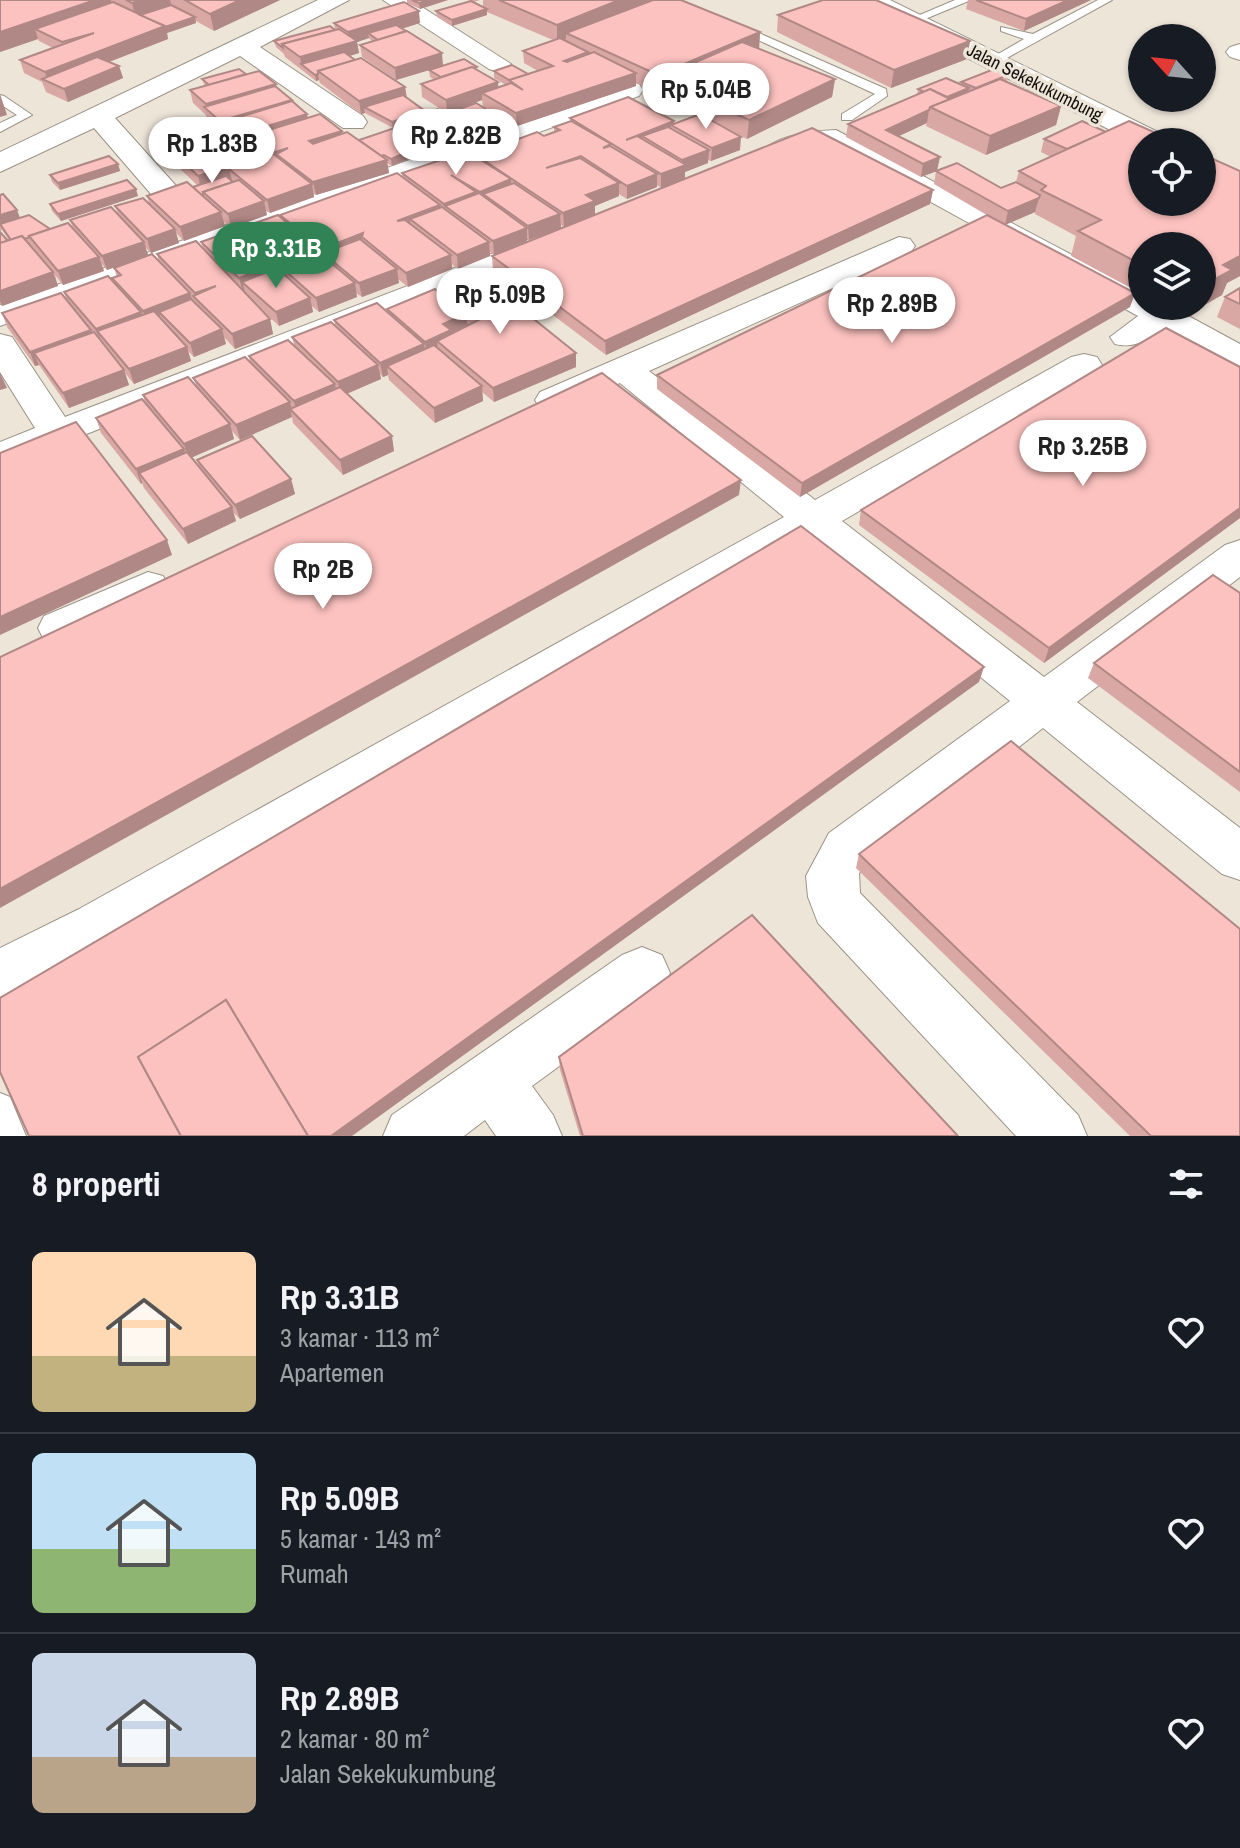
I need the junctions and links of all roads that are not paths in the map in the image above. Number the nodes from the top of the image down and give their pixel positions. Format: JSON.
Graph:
{"nodes":[{"id":1,"x":337,"y":0,"type":"edge"},
{"id":2,"x":395,"y":0,"type":"edge"},
{"id":3,"x":871,"y":0,"type":"edge"},
{"id":4,"x":965,"y":0,"type":"edge"},
{"id":5,"x":1106,"y":0,"type":"edge"},
{"id":6,"x":720,"y":19,"type":"edge"},
{"id":7,"x":914,"y":20,"type":"junction"},
{"id":8,"x":1005,"y":29,"type":"edge"},
{"id":9,"x":1035,"y":39,"type":"junction"},
{"id":10,"x":243,"y":47,"type":"junction"},
{"id":11,"x":992,"y":61,"type":"junction"},
{"id":12,"x":498,"y":64,"type":"dead end"},
{"id":13,"x":630,"y":90,"type":"edge"},
{"id":14,"x":0,"y":99,"type":"edge"},
{"id":15,"x":99,"y":117,"type":"junction"},
{"id":16,"x":847,"y":117,"type":"dead end"},
{"id":17,"x":353,"y":122,"type":"dead end"},
{"id":18,"x":0,"y":128,"type":"edge"},
{"id":19,"x":1128,"y":128,"type":"edge"},
{"id":20,"x":0,"y":163,"type":"edge"},
{"id":21,"x":746,"y":164,"type":"edge"},
{"id":22,"x":168,"y":195,"type":"edge"},
{"id":23,"x":569,"y":233,"type":"edge"},
{"id":24,"x":899,"y":246,"type":"dead end"},
{"id":25,"x":1128,"y":297,"type":"edge"},
{"id":26,"x":0,"y":316,"type":"edge"},
{"id":27,"x":1141,"y":320,"type":"edge"},
{"id":28,"x":1170,"y":320,"type":"edge"},
{"id":29,"x":1127,"y":337,"type":"dead end"},
{"id":30,"x":0,"y":344,"type":"edge"},
{"id":31,"x":1240,"y":358,"type":"edge"},
{"id":32,"x":1084,"y":365,"type":"dead end"},
{"id":33,"x":623,"y":368,"type":"junction"},
{"id":34,"x":524,"y":414,"type":"edge"},
{"id":35,"x":56,"y":432,"type":"junction"},
{"id":36,"x":0,"y":456,"type":"edge"},
{"id":37,"x":811,"y":518,"type":"junction"},
{"id":38,"x":1240,"y":555,"type":"edge"},
{"id":39,"x":182,"y":572,"type":"edge"},
{"id":40,"x":60,"y":628,"type":"edge"},
{"id":41,"x":1041,"y":702,"type":"junction"},
{"id":42,"x":1240,"y":858,"type":"edge"},
{"id":43,"x":642,"y":973,"type":"dead end"},
{"id":44,"x":0,"y":976,"type":"edge"},
{"id":45,"x":491,"y":1078,"type":"junction"},
{"id":46,"x":0,"y":1107,"type":"edge"},
{"id":47,"x":12,"y":1136,"type":"edge"},
{"id":48,"x":413,"y":1136,"type":"edge"},
{"id":49,"x":532,"y":1136,"type":"edge"},
{"id":50,"x":1057,"y":1136,"type":"edge"}],
"edges":[{"from":1,"to":10,"type":"street"},
{"from":2,"to":12,"type":"street"},
{"from":3,"to":7,"type":"street","name":"Jalan Sekekukumbung"},
{"from":4,"to":7,"type":"lane"},
{"from":5,"to":9,"type":"lane"},
{"from":6,"to":16,"type":"lane"},
{"from":7,"to":11,"type":"street","name":"Jalan Sekekukumbung"},
{"from":8,"to":9,"type":"lane"},
{"from":9,"to":11,"type":"lane"},
{"from":10,"to":15,"type":"street"},
{"from":10,"to":17,"type":"street"},
{"from":11,"to":19,"type":"street","name":"Jalan Sekekukumbung"},
{"from":13,"to":26,"type":"street"},
{"from":14,"to":18,"type":"lane"},
{"from":15,"to":20,"type":"street"},
{"from":15,"to":22,"type":"street"},
{"from":21,"to":25,"type":"street"},
{"from":23,"to":35,"type":"street"},
{"from":24,"to":33,"type":"street"},
{"from":27,"to":29,"type":"street"},
{"from":28,"to":31,"type":"street"},
{"from":30,"to":35,"type":"street"},
{"from":32,"to":37,"type":"street"},
{"from":33,"to":34,"type":"street"},
{"from":33,"to":37,"type":"street"},
{"from":35,"to":36,"type":"street"},
{"from":37,"to":41,"type":"street"},
{"from":37,"to":44,"type":"street"},
{"from":38,"to":41,"type":"street"},
{"from":39,"to":40,"type":"street"},
{"from":41,"to":42,"type":"street"},
{"from":41,"to":50,"type":"street"},
{"from":43,"to":45,"type":"street"},
{"from":45,"to":48,"type":"street"},
{"from":45,"to":49,"type":"street"},
{"from":46,"to":47,"type":"lane"}]}
